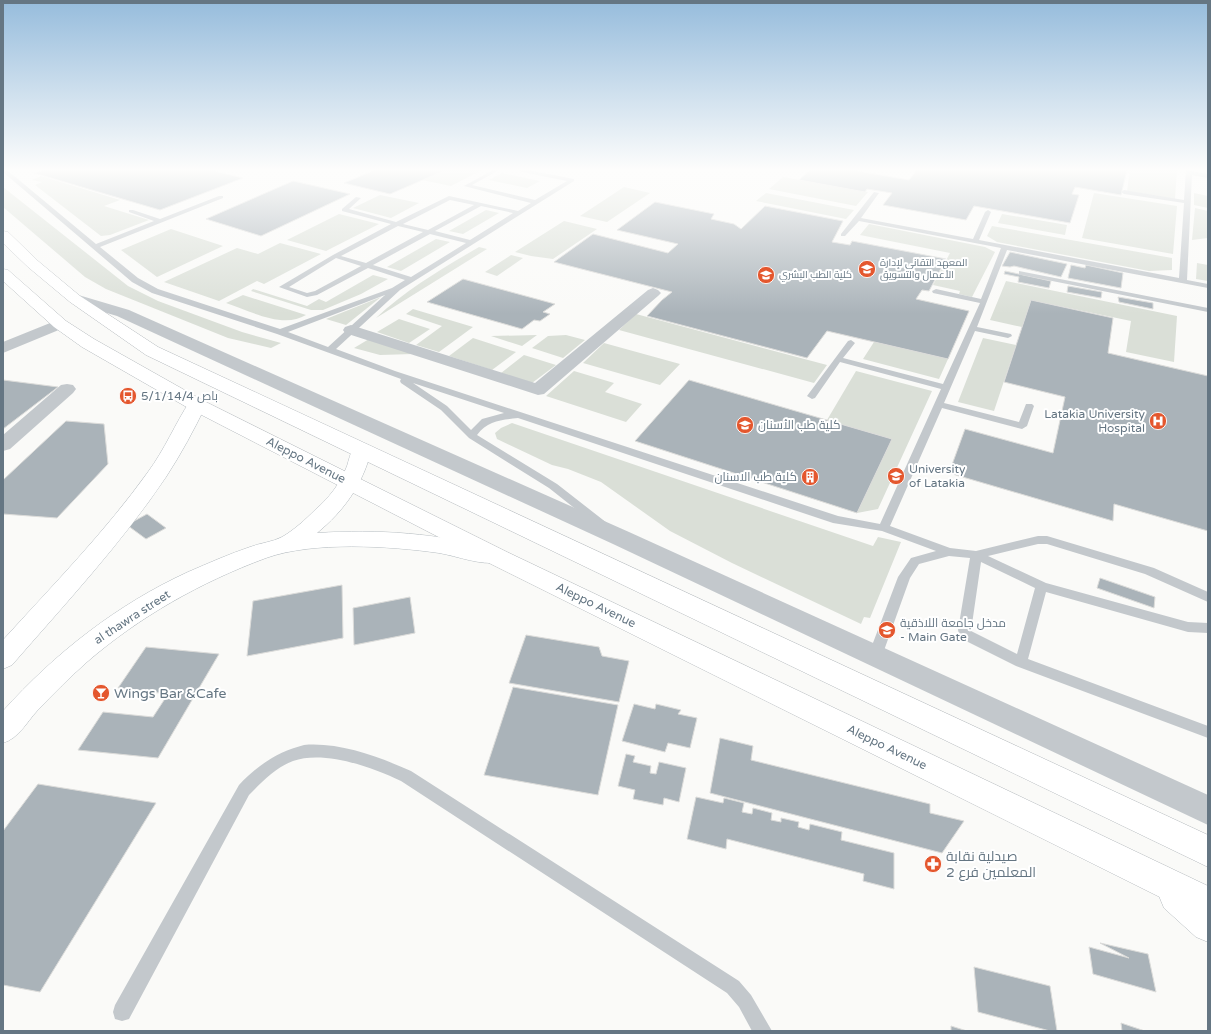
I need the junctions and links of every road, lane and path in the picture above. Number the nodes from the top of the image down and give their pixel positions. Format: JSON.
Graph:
{"nodes":[{"id":1,"x":62,"y":218,"type":"edge"},
{"id":2,"x":153,"y":218,"type":"edge"},
{"id":3,"x":168,"y":218,"type":"edge"},
{"id":4,"x":376,"y":218,"type":"edge"},
{"id":5,"x":409,"y":218,"type":"edge"},
{"id":6,"x":454,"y":218,"type":"edge"},
{"id":7,"x":511,"y":218,"type":"edge"},
{"id":8,"x":985,"y":218,"type":"edge"},
{"id":9,"x":1186,"y":218,"type":"edge"},
{"id":10,"x":857,"y":219,"type":"joint"},
{"id":11,"x":161,"y":221,"type":"junction"},
{"id":12,"x":398,"y":224,"type":"junction"},
{"id":13,"x":429,"y":232,"type":"junction"},
{"id":14,"x":3,"y":235,"type":"edge"},
{"id":15,"x":843,"y":235,"type":"dead end"},
{"id":16,"x":472,"y":242,"type":"junction"},
{"id":17,"x":976,"y":242,"type":"junction"},
{"id":18,"x":94,"y":247,"type":"junction"},
{"id":19,"x":1005,"y":247,"type":"junction"},
{"id":20,"x":335,"y":256,"type":"junction"},
{"id":21,"x":366,"y":266,"type":"junction"},
{"id":22,"x":3,"y":273,"type":"edge"},
{"id":23,"x":1022,"y":273,"type":"dead end"},
{"id":24,"x":411,"y":279,"type":"junction"},
{"id":25,"x":1183,"y":280,"type":"junction"},
{"id":26,"x":1208,"y":286,"type":"edge"},
{"id":27,"x":397,"y":288,"type":"junction"},
{"id":28,"x":936,"y":291,"type":"dead end"},
{"id":29,"x":653,"y":293,"type":"dead end"},
{"id":30,"x":75,"y":299,"type":"junction"},
{"id":31,"x":984,"y":302,"type":"junction"},
{"id":32,"x":1208,"y":310,"type":"edge"},
{"id":33,"x":60,"y":324,"type":"junction"},
{"id":34,"x":972,"y":328,"type":"junction"},
{"id":35,"x":351,"y":330,"type":"junction"},
{"id":36,"x":280,"y":332,"type":"junction"},
{"id":37,"x":1008,"y":336,"type":"dead end"},
{"id":38,"x":851,"y":343,"type":"dead end"},
{"id":39,"x":3,"y":348,"type":"edge"},
{"id":40,"x":330,"y":350,"type":"junction"},
{"id":41,"x":838,"y":359,"type":"junction"},
{"id":42,"x":392,"y":373,"type":"junction"},
{"id":43,"x":946,"y":388,"type":"junction"},
{"id":44,"x":67,"y":389,"type":"dead end"},
{"id":45,"x":812,"y":396,"type":"dead end"},
{"id":46,"x":939,"y":404,"type":"junction"},
{"id":47,"x":197,"y":405,"type":"junction"},
{"id":48,"x":1029,"y":406,"type":"dead end"},
{"id":49,"x":521,"y":415,"type":"junction"},
{"id":50,"x":472,"y":436,"type":"junction"},
{"id":51,"x":3,"y":445,"type":"edge"},
{"id":52,"x":362,"y":451,"type":"junction"},
{"id":53,"x":351,"y":482,"type":"junction"},
{"id":54,"x":884,"y":528,"type":"junction"},
{"id":55,"x":621,"y":538,"type":"junction"},
{"id":56,"x":288,"y":544,"type":"junction"},
{"id":57,"x":949,"y":552,"type":"junction"},
{"id":58,"x":976,"y":555,"type":"junction"},
{"id":59,"x":499,"y":558,"type":"junction"},
{"id":60,"x":1042,"y":586,"type":"junction"},
{"id":61,"x":1208,"y":596,"type":"edge"},
{"id":62,"x":1208,"y":628,"type":"edge"},
{"id":63,"x":875,"y":656,"type":"junction"},
{"id":64,"x":3,"y":658,"type":"edge"},
{"id":65,"x":1021,"y":662,"type":"junction"},
{"id":66,"x":3,"y":731,"type":"edge"},
{"id":67,"x":1208,"y":732,"type":"edge"},
{"id":68,"x":1208,"y":810,"type":"edge"},
{"id":69,"x":1208,"y":851,"type":"edge"},
{"id":70,"x":1158,"y":879,"type":"junction"},
{"id":71,"x":1208,"y":904,"type":"edge"},
{"id":72,"x":1208,"y":925,"type":"edge"},
{"id":73,"x":122,"y":1012,"type":"dead end"},
{"id":74,"x":763,"y":1031,"type":"edge"}],
"edges":[{"from":1,"to":18,"type":"lane"},
{"from":2,"to":11,"type":"lane"},
{"from":3,"to":11,"type":"lane"},
{"from":4,"to":12,"type":"lane"},
{"from":5,"to":12,"type":"lane"},
{"from":6,"to":13,"type":"lane"},
{"from":7,"to":16,"type":"lane"},
{"from":8,"to":17,"type":"lane"},
{"from":9,"to":25,"type":"lane"},
{"from":10,"to":15,"type":"lane"},
{"from":10,"to":17,"type":"lane"},
{"from":11,"to":18,"type":"lane"},
{"from":12,"to":13,"type":"lane"},
{"from":12,"to":20,"type":"lane"},
{"from":13,"to":16,"type":"lane"},
{"from":13,"to":21,"type":"lane"},
{"from":14,"to":30,"type":"main road"},
{"from":16,"to":24,"type":"lane"},
{"from":17,"to":19,"type":"lane"},
{"from":18,"to":36,"type":"lane"},
{"from":19,"to":25,"type":"lane"},
{"from":19,"to":31,"type":"lane"},
{"from":20,"to":21,"type":"lane"},
{"from":20,"to":21,"type":"lane"},
{"from":21,"to":24,"type":"lane"},
{"from":22,"to":33,"type":"main road","name":"Aleppo Avenue"},
{"from":23,"to":32,"type":"lane"},
{"from":24,"to":27,"type":"lane"},
{"from":25,"to":26,"type":"lane"},
{"from":27,"to":35,"type":"lane"},
{"from":27,"to":36,"type":"lane"},
{"from":28,"to":31,"type":"lane"},
{"from":29,"to":35,"type":"street"},
{"from":30,"to":52,"type":"main road"},
{"from":30,"to":55,"type":"street"},
{"from":31,"to":34,"type":"lane"},
{"from":33,"to":39,"type":"street"},
{"from":33,"to":47,"type":"main road","name":"Aleppo Avenue"},
{"from":34,"to":37,"type":"lane"},
{"from":34,"to":43,"type":"lane"},
{"from":35,"to":40,"type":"lane"},
{"from":36,"to":40,"type":"lane"},
{"from":38,"to":41,"type":"lane"},
{"from":40,"to":42,"type":"lane"},
{"from":41,"to":43,"type":"lane"},
{"from":41,"to":45,"type":"lane"},
{"from":42,"to":49,"type":"lane"},
{"from":42,"to":50,"type":"lane"},
{"from":43,"to":46,"type":"lane"},
{"from":44,"to":51,"type":"street"},
{"from":46,"to":48,"type":"lane"},
{"from":46,"to":54,"type":"lane"},
{"from":47,"to":53,"type":"main road","name":"Aleppo Avenue"},
{"from":47,"to":64,"type":"main road"},
{"from":49,"to":50,"type":"lane"},
{"from":49,"to":54,"type":"lane"},
{"from":50,"to":55,"type":"lane"},
{"from":52,"to":53,"type":"main road","name":"al thawra street"},
{"from":52,"to":69,"type":"main road"},
{"from":53,"to":56,"type":"main road","name":"al thawra street"},
{"from":53,"to":59,"type":"main road","name":"Aleppo Avenue"},
{"from":54,"to":57,"type":"lane"},
{"from":55,"to":63,"type":"street"},
{"from":56,"to":59,"type":"main road","name":"al thawra street"},
{"from":56,"to":66,"type":"main road","name":"al thawra street"},
{"from":57,"to":58,"type":"lane"},
{"from":57,"to":63,"type":"lane"},
{"from":58,"to":60,"type":"lane"},
{"from":58,"to":61,"type":"lane"},
{"from":58,"to":65,"type":"lane"},
{"from":59,"to":70,"type":"main road","name":"Aleppo Avenue"},
{"from":60,"to":62,"type":"lane"},
{"from":60,"to":65,"type":"lane"},
{"from":63,"to":68,"type":"street"},
{"from":65,"to":67,"type":"lane"},
{"from":70,"to":71,"type":"main road","name":"Aleppo Avenue"},
{"from":70,"to":72,"type":"main road"},
{"from":73,"to":74,"type":"lane"}]}
